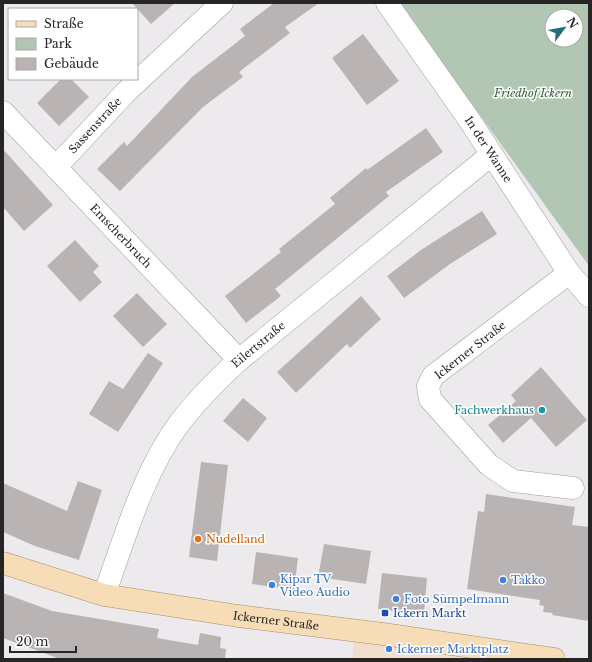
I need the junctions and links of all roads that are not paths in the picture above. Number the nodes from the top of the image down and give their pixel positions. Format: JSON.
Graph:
{"nodes":[{"id":1,"x":222,"y":3,"type":"edge"},
{"id":2,"x":387,"y":3,"type":"edge"},
{"id":3,"x":3,"y":112,"type":"edge"},
{"id":4,"x":491,"y":155,"type":"junction"},
{"id":5,"x":56,"y":166,"type":"junction"},
{"id":6,"x":569,"y":273,"type":"junction"},
{"id":7,"x":589,"y":296,"type":"edge"},
{"id":8,"x":239,"y":360,"type":"junction"},
{"id":9,"x":573,"y":488,"type":"dead end"},
{"id":10,"x":3,"y":563,"type":"edge"},
{"id":11,"x":104,"y":595,"type":"junction"},
{"id":12,"x":554,"y":659,"type":"edge"}],
"edges":[{"from":1,"to":5,"type":"street","name":"Sassenstraße"},
{"from":2,"to":4,"type":"street","name":"In der Wanne"},
{"from":3,"to":5,"type":"street","name":"Emscherbruch"},
{"from":4,"to":6,"type":"street","name":"In der Wanne"},
{"from":4,"to":8,"type":"street","name":"Eilertstraße"},
{"from":5,"to":8,"type":"street","name":"Emscherbruch"},
{"from":6,"to":7,"type":"street","name":"In der Wanne"},
{"from":6,"to":9,"type":"street","name":"Ickerner Straße"},
{"from":8,"to":11,"type":"street","name":"Eilertstraße"},
{"from":10,"to":11,"type":"main road","name":"Ickerner Straße"},
{"from":11,"to":12,"type":"main road","name":"Ickerner Straße"}]}
